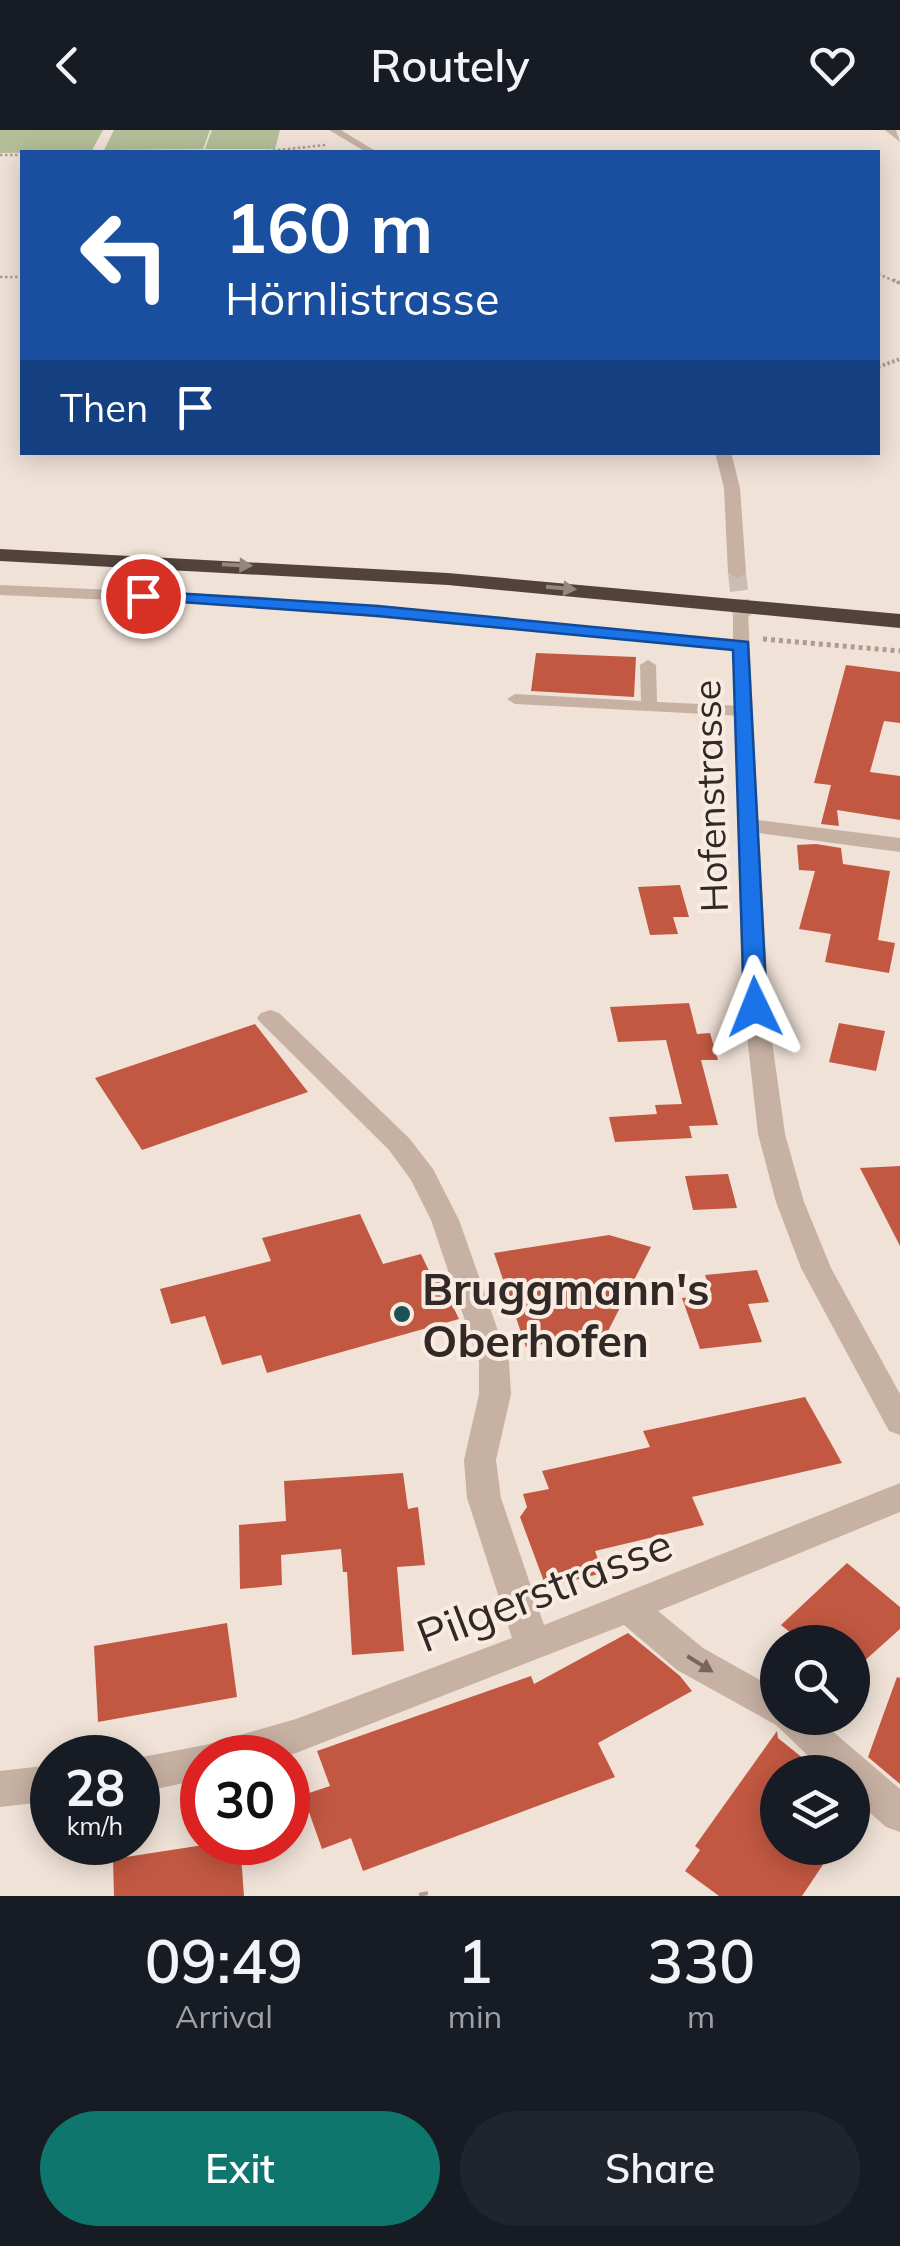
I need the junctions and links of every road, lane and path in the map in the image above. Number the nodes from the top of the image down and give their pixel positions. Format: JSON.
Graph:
{"nodes":[{"id":1,"x":334,"y":130,"type":"edge"},
{"id":2,"x":890,"y":130,"type":"edge"},
{"id":3,"x":900,"y":139,"type":"edge"},
{"id":4,"x":354,"y":142,"type":"junction"},
{"id":5,"x":277,"y":150,"type":"edge"},
{"id":6,"x":368,"y":150,"type":"edge"},
{"id":7,"x":724,"y":455,"type":"edge"},
{"id":8,"x":0,"y":537,"type":"edge"},
{"id":9,"x":0,"y":555,"type":"edge"},
{"id":10,"x":738,"y":573,"type":"tunnel mouth"},
{"id":11,"x":0,"y":590,"type":"edge"},
{"id":12,"x":900,"y":602,"type":"edge"},
{"id":13,"x":900,"y":621,"type":"edge"},
{"id":14,"x":742,"y":633,"type":"junction"},
{"id":15,"x":900,"y":650,"type":"edge"},
{"id":16,"x":648,"y":666,"type":"dead end"},
{"id":17,"x":515,"y":699,"type":"dead end"},
{"id":18,"x":649,"y":706,"type":"junction"},
{"id":19,"x":744,"y":711,"type":"junction"},
{"id":20,"x":748,"y":825,"type":"junction"},
{"id":21,"x":900,"y":844,"type":"edge"},
{"id":22,"x":270,"y":1018,"type":"dead end"},
{"id":23,"x":900,"y":1422,"type":"edge"},
{"id":24,"x":900,"y":1497,"type":"edge"},
{"id":25,"x":629,"y":1608,"type":"junction"},
{"id":26,"x":533,"y":1646,"type":"junction"},
{"id":27,"x":760,"y":1699,"type":"edge"},
{"id":28,"x":299,"y":1735,"type":"edge"},
{"id":29,"x":809,"y":1735,"type":"edge"},
{"id":30,"x":30,"y":1786,"type":"edge"},
{"id":31,"x":0,"y":1789,"type":"edge"},
{"id":32,"x":900,"y":1814,"type":"edge"}],
"edges":[{"from":1,"to":4,"type":"street"},
{"from":2,"to":3,"type":"street"},
{"from":4,"to":5,"type":"path"},
{"from":4,"to":6,"type":"street"},
{"from":7,"to":10,"type":"street"},
{"from":8,"to":12,"type":"highway"},
{"from":9,"to":13,"type":"highway","one_way":true},
{"from":11,"to":14,"type":"street"},
{"from":14,"to":15,"type":"path"},
{"from":14,"to":19,"type":"street","name":"Hofenstrasse"},
{"from":16,"to":18,"type":"lane"},
{"from":17,"to":18,"type":"lane"},
{"from":18,"to":19,"type":"lane"},
{"from":19,"to":20,"type":"street","name":"Hofenstrasse"},
{"from":20,"to":21,"type":"street"},
{"from":20,"to":23,"type":"street","name":"Hofenstrasse"},
{"from":22,"to":26,"type":"street"},
{"from":24,"to":25,"type":"street","name":"Pilgerstrasse"},
{"from":25,"to":26,"type":"street","name":"Pilgerstrasse"},
{"from":25,"to":27,"type":"street","one_way":true},
{"from":26,"to":28,"type":"street","name":"Pilgerstrasse"},
{"from":29,"to":32,"type":"street"},
{"from":30,"to":31,"type":"street"}]}
